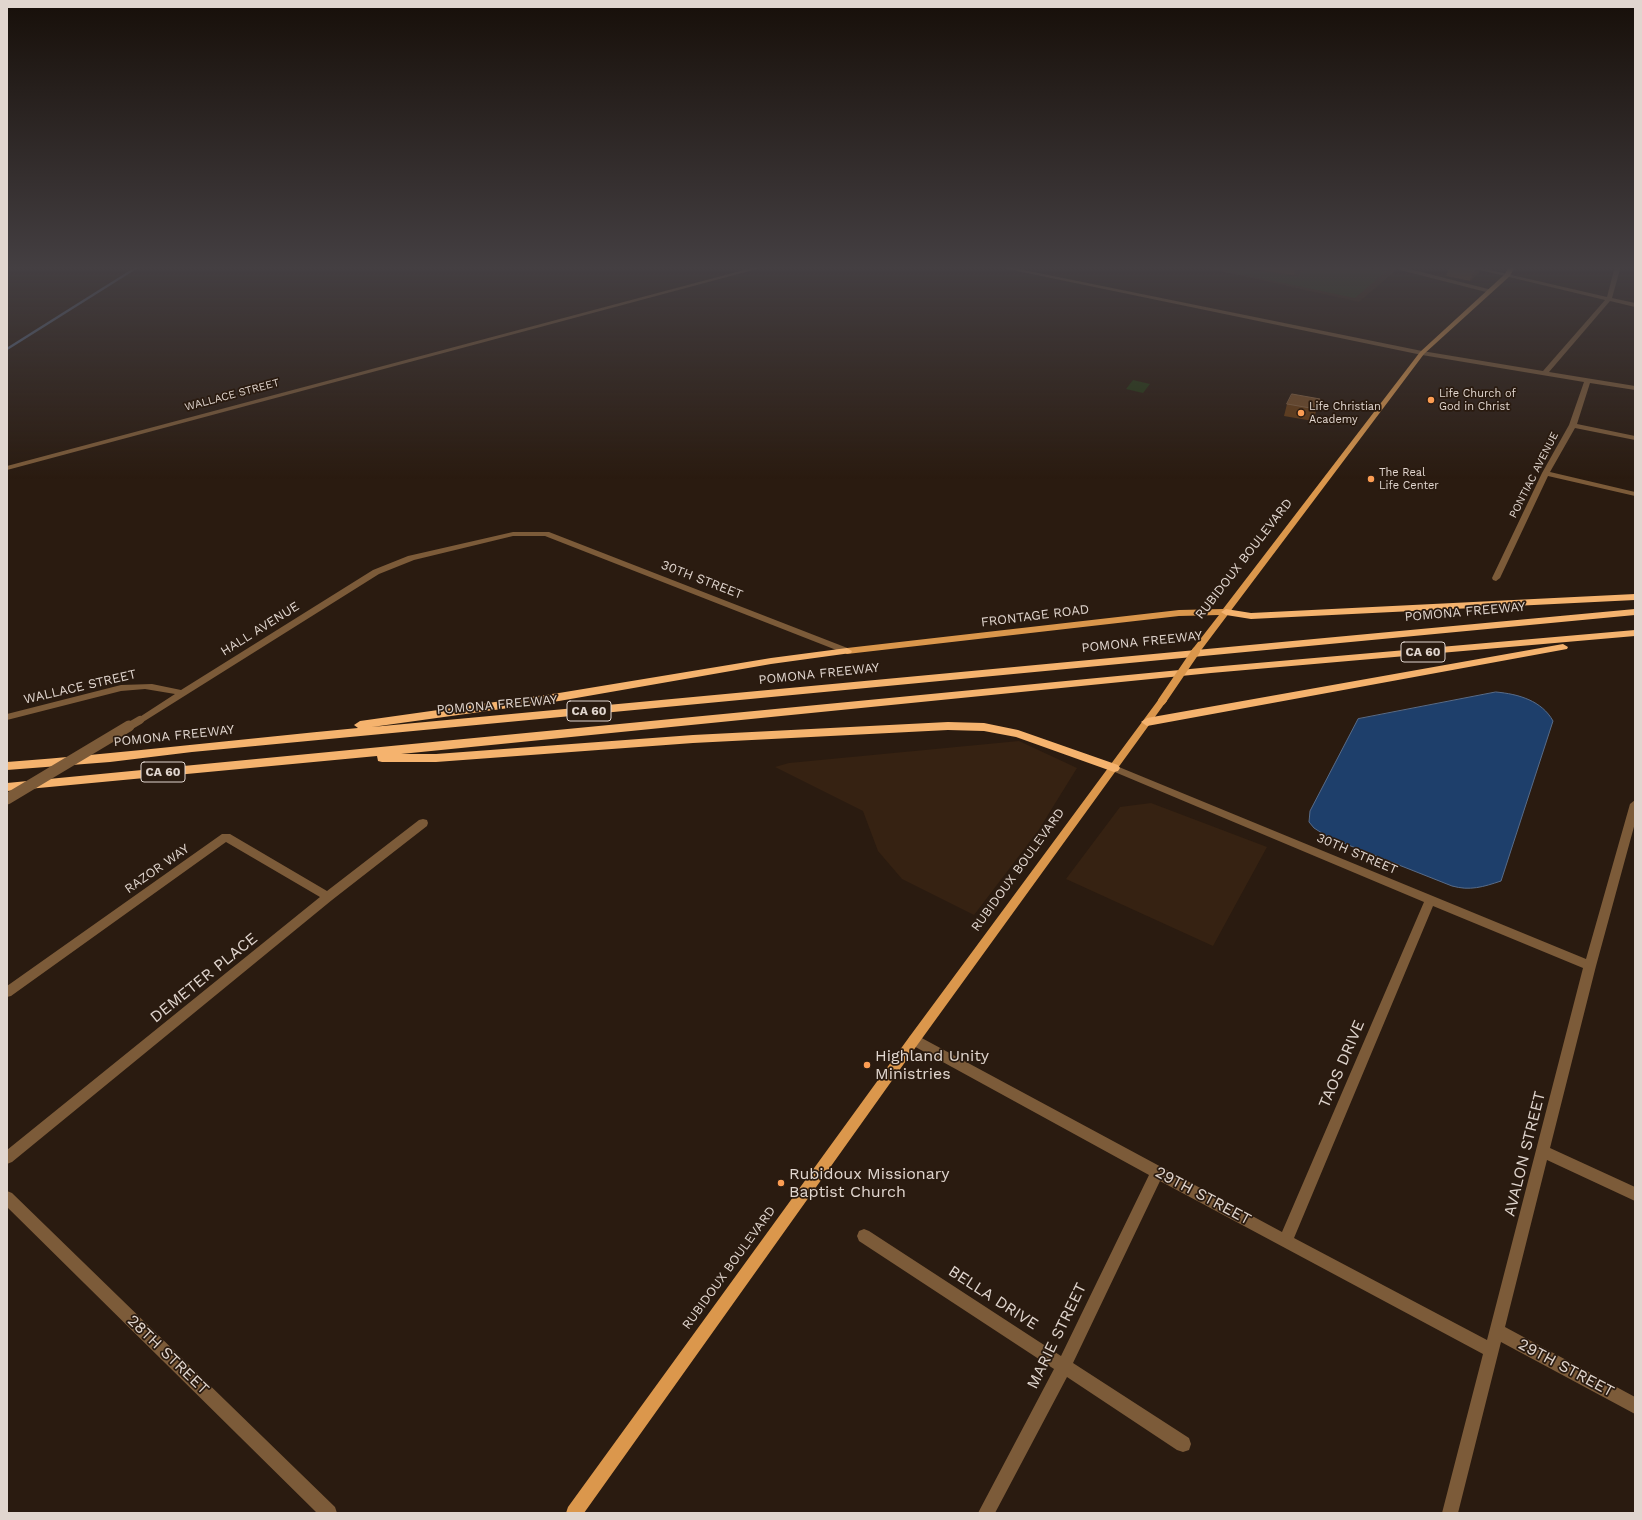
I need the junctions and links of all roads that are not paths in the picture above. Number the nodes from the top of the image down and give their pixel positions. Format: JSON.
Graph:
{"nodes":[{"id":1,"x":499,"y":337,"type":"edge"},
{"id":2,"x":1343,"y":337,"type":"edge"},
{"id":3,"x":1440,"y":337,"type":"edge"},
{"id":4,"x":1576,"y":337,"type":"edge"},
{"id":5,"x":1422,"y":353,"type":"junction"},
{"id":6,"x":1545,"y":373,"type":"junction"},
{"id":7,"x":1587,"y":381,"type":"junction"},
{"id":8,"x":1635,"y":388,"type":"edge"},
{"id":9,"x":1573,"y":424,"type":"junction"},
{"id":10,"x":1635,"y":438,"type":"edge"},
{"id":11,"x":7,"y":468,"type":"edge"},
{"id":12,"x":1546,"y":473,"type":"junction"},
{"id":13,"x":1635,"y":494,"type":"edge"},
{"id":14,"x":546,"y":534,"type":"joint"},
{"id":15,"x":1496,"y":578,"type":"dead end"},
{"id":16,"x":1635,"y":597,"type":"edge"},
{"id":17,"x":1226,"y":612,"type":"junction"},
{"id":18,"x":1635,"y":612,"type":"edge"},
{"id":19,"x":1635,"y":635,"type":"edge"},
{"id":20,"x":847,"y":651,"type":"junction"},
{"id":21,"x":182,"y":693,"type":"junction"},
{"id":22,"x":7,"y":717,"type":"edge"},
{"id":23,"x":1147,"y":722,"type":"junction"},
{"id":24,"x":192,"y":748,"type":"junction"},
{"id":25,"x":319,"y":758,"type":"junction"},
{"id":26,"x":7,"y":766,"type":"edge"},
{"id":27,"x":1114,"y":768,"type":"junction"},
{"id":28,"x":7,"y":787,"type":"edge"},
{"id":29,"x":7,"y":799,"type":"edge"},
{"id":30,"x":1635,"y":804,"type":"edge"},
{"id":31,"x":423,"y":823,"type":"dead end"},
{"id":32,"x":328,"y":897,"type":"junction"},
{"id":33,"x":1430,"y":901,"type":"junction"},
{"id":34,"x":1590,"y":966,"type":"junction"},
{"id":35,"x":7,"y":992,"type":"edge"},
{"id":36,"x":914,"y":1040,"type":"junction"},
{"id":37,"x":1544,"y":1151,"type":"junction"},
{"id":38,"x":7,"y":1158,"type":"edge"},
{"id":39,"x":1157,"y":1172,"type":"junction"},
{"id":40,"x":1635,"y":1194,"type":"edge"},
{"id":41,"x":7,"y":1198,"type":"edge"},
{"id":42,"x":864,"y":1236,"type":"dead end"},
{"id":43,"x":1286,"y":1240,"type":"junction"},
{"id":44,"x":1497,"y":1331,"type":"junction"},
{"id":45,"x":1492,"y":1351,"type":"junction"},
{"id":46,"x":1064,"y":1366,"type":"junction"},
{"id":47,"x":1635,"y":1406,"type":"edge"},
{"id":48,"x":1183,"y":1444,"type":"dead end"},
{"id":49,"x":329,"y":1513,"type":"edge"},
{"id":50,"x":574,"y":1513,"type":"edge"},
{"id":51,"x":986,"y":1513,"type":"edge"},
{"id":52,"x":1450,"y":1513,"type":"edge"}],
"edges":[{"from":1,"to":11,"type":"street","name":"WALLACE STREET"},
{"from":2,"to":5,"type":"street"},
{"from":3,"to":5,"type":"main road","name":"RUBIDOUX BOULEVARD"},
{"from":4,"to":6,"type":"street"},
{"from":5,"to":6,"type":"street"},
{"from":5,"to":17,"type":"main road","name":"RUBIDOUX BOULEVARD"},
{"from":6,"to":7,"type":"street"},
{"from":7,"to":8,"type":"street"},
{"from":7,"to":9,"type":"street","name":"PONTIAC AVENUE"},
{"from":9,"to":10,"type":"street"},
{"from":9,"to":12,"type":"street","name":"PONTIAC AVENUE"},
{"from":12,"to":13,"type":"street"},
{"from":12,"to":15,"type":"street","name":"PONTIAC AVENUE"},
{"from":14,"to":20,"type":"street","name":"30TH STREET"},
{"from":14,"to":21,"type":"street","name":"HALL AVENUE"},
{"from":16,"to":17,"type":"highway"},
{"from":17,"to":20,"type":"main road","name":"FRONTAGE ROAD"},
{"from":17,"to":23,"type":"main road","name":"RUBIDOUX BOULEVARD","bridge":true},
{"from":18,"to":24,"type":"highway","name":"POMONA FREEWAY","number":"CA 60"},
{"from":19,"to":23,"type":"highway"},
{"from":19,"to":25,"type":"highway","number":"CA 60"},
{"from":20,"to":24,"type":"highway"},
{"from":21,"to":22,"type":"street","name":"WALLACE STREET"},
{"from":21,"to":29,"type":"street","name":"HALL AVENUE","bridge":true},
{"from":23,"to":27,"type":"main road","name":"RUBIDOUX BOULEVARD"},
{"from":24,"to":26,"type":"highway","name":"POMONA FREEWAY","number":"CA 60"},
{"from":25,"to":27,"type":"highway"},
{"from":25,"to":28,"type":"highway","number":"CA 60"},
{"from":27,"to":33,"type":"street","name":"30TH STREET"},
{"from":27,"to":36,"type":"main road","name":"RUBIDOUX BOULEVARD"},
{"from":30,"to":34,"type":"street","name":"AVALON STREET"},
{"from":31,"to":32,"type":"street","name":"DEMETER PLACE"},
{"from":32,"to":35,"type":"street","name":"RAZOR WAY"},
{"from":32,"to":38,"type":"street","name":"DEMETER PLACE"},
{"from":33,"to":34,"type":"street","name":"30TH STREET"},
{"from":33,"to":43,"type":"street","name":"TAOS DRIVE"},
{"from":34,"to":37,"type":"street","name":"AVALON STREET"},
{"from":36,"to":39,"type":"street","name":"29TH STREET"},
{"from":36,"to":50,"type":"main road","name":"RUBIDOUX BOULEVARD"},
{"from":37,"to":40,"type":"street"},
{"from":37,"to":44,"type":"street","name":"AVALON STREET"},
{"from":39,"to":43,"type":"street","name":"29TH STREET"},
{"from":39,"to":46,"type":"street","name":"MARIE STREET"},
{"from":41,"to":49,"type":"street","name":"28TH STREET"},
{"from":42,"to":46,"type":"street","name":"BELLA DRIVE"},
{"from":43,"to":45,"type":"street","name":"29TH STREET"},
{"from":44,"to":45,"type":"street","name":"AVALON STREET"},
{"from":44,"to":47,"type":"street","name":"29TH STREET"},
{"from":45,"to":52,"type":"street","name":"AVALON STREET"},
{"from":46,"to":48,"type":"street","name":"BELLA DRIVE"},
{"from":46,"to":51,"type":"street","name":"MARIE STREET"}]}
